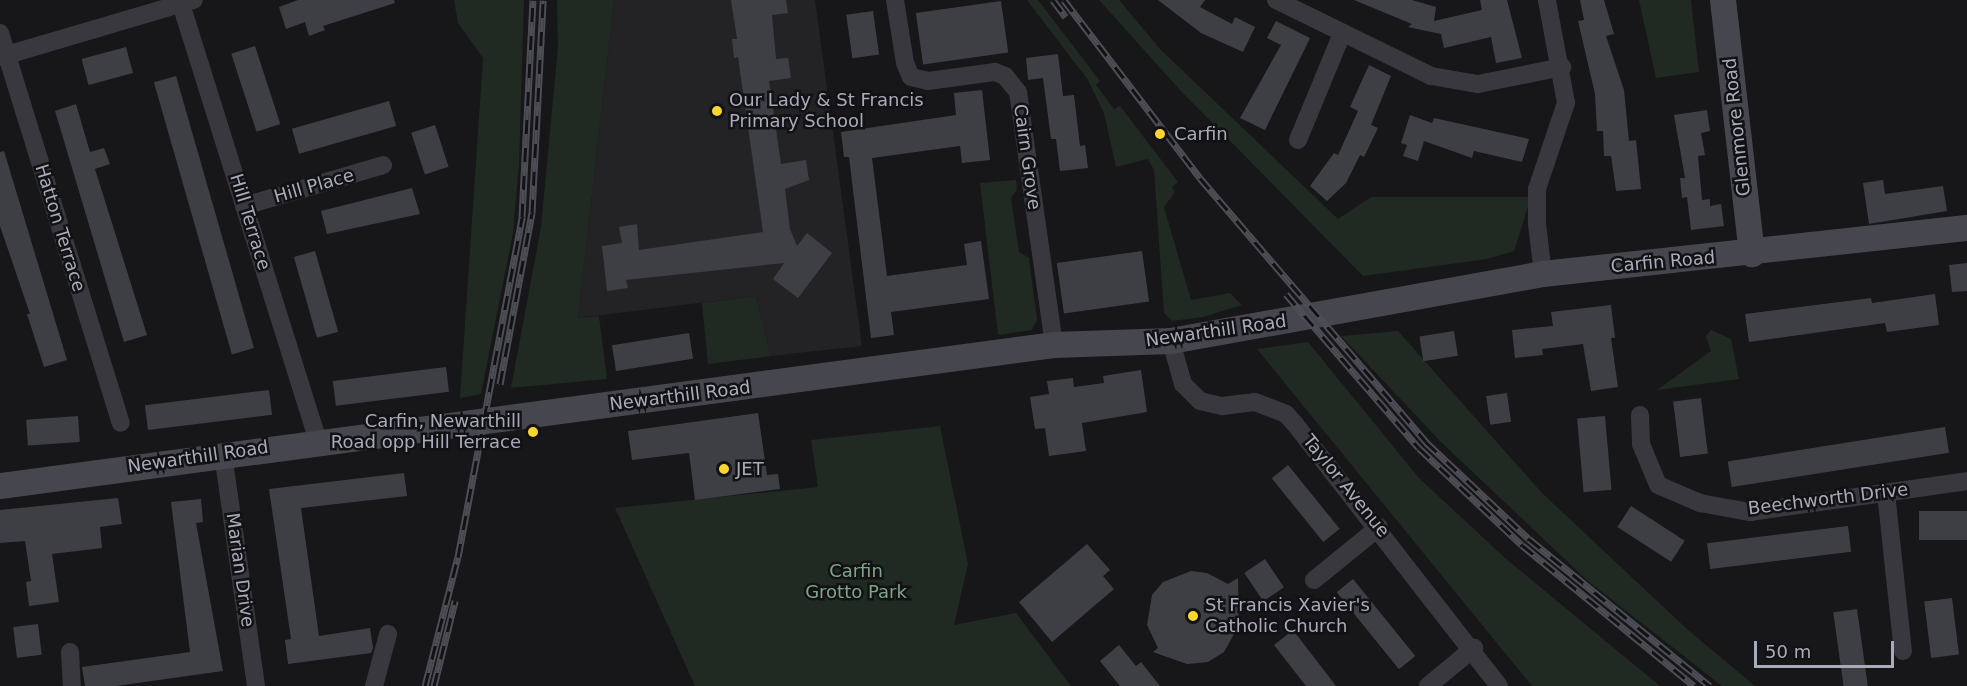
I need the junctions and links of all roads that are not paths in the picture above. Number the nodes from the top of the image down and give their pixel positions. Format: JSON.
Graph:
{"nodes":[{"id":1,"x":896,"y":0,"type":"edge"},
{"id":2,"x":1276,"y":0,"type":"edge"},
{"id":3,"x":1547,"y":0,"type":"edge"},
{"id":4,"x":1723,"y":0,"type":"edge"},
{"id":5,"x":187,"y":2,"type":"edge"},
{"id":6,"x":0,"y":33,"type":"edge"},
{"id":7,"x":1342,"y":34,"type":"junction"},
{"id":8,"x":3,"y":56,"type":"edge"},
{"id":9,"x":1562,"y":67,"type":"junction"},
{"id":10,"x":1298,"y":140,"type":"dead end"},
{"id":11,"x":383,"y":165,"type":"dead end"},
{"id":12,"x":244,"y":206,"type":"junction"},
{"id":13,"x":1967,"y":228,"type":"edge"},
{"id":14,"x":1752,"y":254,"type":"junction"},
{"id":15,"x":1543,"y":274,"type":"junction"},
{"id":16,"x":1361,"y":310,"type":"joint"},
{"id":17,"x":1171,"y":341,"type":"junction"},
{"id":18,"x":1054,"y":345,"type":"junction"},
{"id":19,"x":1640,"y":415,"type":"dead end"},
{"id":20,"x":121,"y":423,"type":"dead end"},
{"id":21,"x":318,"y":441,"type":"junction"},
{"id":22,"x":223,"y":454,"type":"junction"},
{"id":23,"x":1967,"y":481,"type":"edge"},
{"id":24,"x":0,"y":486,"type":"edge"},
{"id":25,"x":1886,"y":493,"type":"junction"},
{"id":26,"x":1379,"y":527,"type":"junction"},
{"id":27,"x":1314,"y":580,"type":"dead end"},
{"id":28,"x":388,"y":634,"type":"dead end"},
{"id":29,"x":1474,"y":648,"type":"junction"},
{"id":30,"x":1903,"y":651,"type":"dead end"},
{"id":31,"x":70,"y":652,"type":"dead end"},
{"id":32,"x":72,"y":686,"type":"edge"},
{"id":33,"x":256,"y":686,"type":"edge"},
{"id":34,"x":374,"y":686,"type":"edge"},
{"id":35,"x":1428,"y":686,"type":"edge"},
{"id":36,"x":1499,"y":686,"type":"edge"}],
"edges":[{"from":1,"to":18,"type":"street","name":"Cairn Grove"},
{"from":2,"to":7,"type":"street"},
{"from":3,"to":9,"type":"street"},
{"from":4,"to":14,"type":"main road","name":"Glenmore Road"},
{"from":5,"to":8,"type":"street"},
{"from":5,"to":12,"type":"street","name":"Hill Terrace"},
{"from":6,"to":8,"type":"street","name":"Hatton Terrace"},
{"from":7,"to":9,"type":"street"},
{"from":7,"to":10,"type":"street"},
{"from":8,"to":20,"type":"street","name":"Hatton Terrace"},
{"from":9,"to":15,"type":"street"},
{"from":11,"to":12,"type":"street","name":"Hill Place"},
{"from":12,"to":21,"type":"street","name":"Hill Terrace"},
{"from":13,"to":14,"type":"main road","name":"Carfin Road"},
{"from":14,"to":15,"type":"main road","name":"Carfin Road"},
{"from":15,"to":16,"type":"main road","name":"Carfin Road"},
{"from":16,"to":17,"type":"main road","name":"Newarthill Road"},
{"from":17,"to":18,"type":"main road","name":"Newarthill Road"},
{"from":17,"to":26,"type":"street","name":"Taylor Avenue"},
{"from":18,"to":21,"type":"main road","name":"Newarthill Road"},
{"from":19,"to":25,"type":"street","name":"Beechworth Drive"},
{"from":21,"to":22,"type":"main road","name":"Newarthill Road"},
{"from":22,"to":24,"type":"main road","name":"Newarthill Road"},
{"from":22,"to":33,"type":"street","name":"Marian Drive"},
{"from":23,"to":25,"type":"street","name":"Beechworth Drive"},
{"from":25,"to":30,"type":"street"},
{"from":26,"to":27,"type":"street"},
{"from":26,"to":29,"type":"street","name":"Taylor Avenue"},
{"from":28,"to":34,"type":"street"},
{"from":29,"to":35,"type":"street"},
{"from":29,"to":36,"type":"street","name":"Taylor Avenue"},
{"from":31,"to":32,"type":"street"}]}
